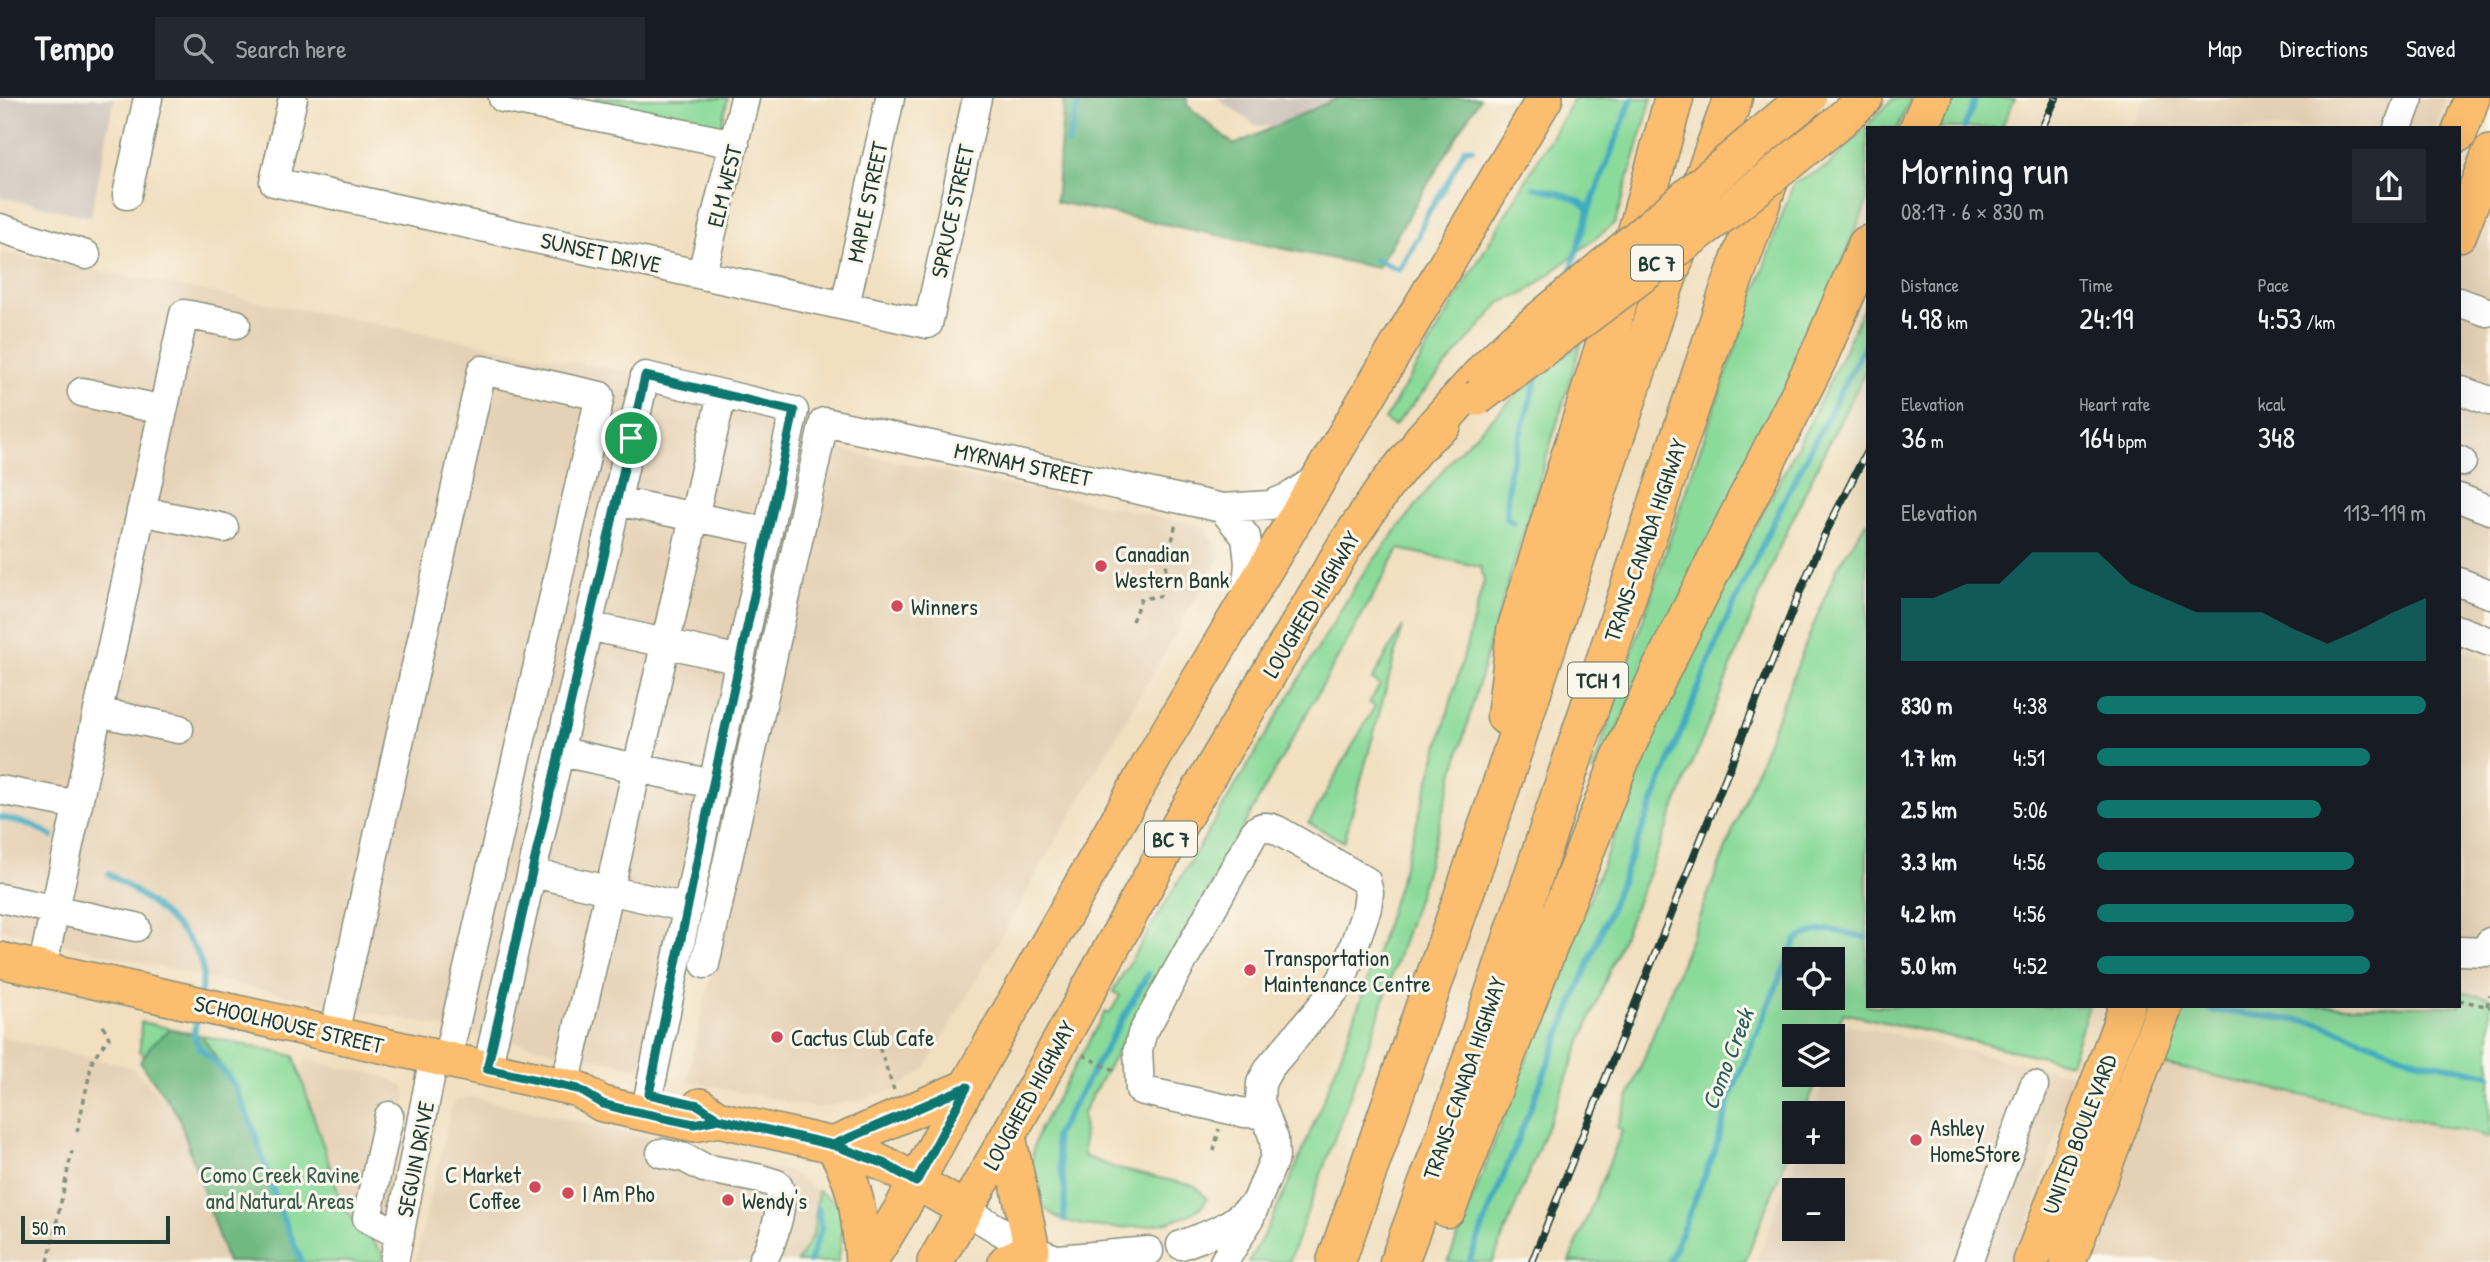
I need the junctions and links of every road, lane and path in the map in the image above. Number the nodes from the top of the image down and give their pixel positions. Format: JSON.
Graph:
{"nodes":[{"id":1,"x":148,"y":98,"type":"edge"},
{"id":2,"x":293,"y":98,"type":"edge"},
{"id":3,"x":503,"y":98,"type":"edge"},
{"id":4,"x":745,"y":98,"type":"edge"},
{"id":5,"x":890,"y":98,"type":"edge"},
{"id":6,"x":977,"y":98,"type":"edge"},
{"id":7,"x":1545,"y":98,"type":"edge"},
{"id":8,"x":1674,"y":98,"type":"edge"},
{"id":9,"x":1733,"y":98,"type":"edge"},
{"id":10,"x":1799,"y":98,"type":"edge"},
{"id":11,"x":1807,"y":98,"type":"edge"},
{"id":12,"x":1866,"y":98,"type":"edge"},
{"id":13,"x":1932,"y":98,"type":"edge"},
{"id":14,"x":2409,"y":98,"type":"edge"},
{"id":15,"x":2472,"y":98,"type":"edge"},
{"id":16,"x":1920,"y":126,"type":"edge"},
{"id":17,"x":2399,"y":126,"type":"edge"},
{"id":18,"x":2461,"y":128,"type":"edge"},
{"id":19,"x":735,"y":144,"type":"junction"},
{"id":20,"x":2490,"y":153,"type":"edge"},
{"id":21,"x":127,"y":195,"type":"dead end"},
{"id":22,"x":0,"y":228,"type":"edge"},
{"id":23,"x":2461,"y":229,"type":"edge"},
{"id":24,"x":1866,"y":247,"type":"edge"},
{"id":25,"x":86,"y":255,"type":"dead end"},
{"id":26,"x":702,"y":273,"type":"junction"},
{"id":27,"x":2461,"y":303,"type":"edge"},
{"id":28,"x":845,"y":306,"type":"junction"},
{"id":29,"x":2487,"y":312,"type":"dead end"},
{"id":30,"x":236,"y":324,"type":"dead end"},
{"id":31,"x":928,"y":324,"type":"joint"},
{"id":32,"x":1481,"y":384,"type":"junction"},
{"id":33,"x":2461,"y":391,"type":"edge"},
{"id":34,"x":82,"y":393,"type":"dead end"},
{"id":35,"x":722,"y":394,"type":"junction"},
{"id":36,"x":2490,"y":401,"type":"edge"},
{"id":37,"x":163,"y":410,"type":"junction"},
{"id":38,"x":1422,"y":441,"type":"joint"},
{"id":39,"x":1320,"y":477,"type":"junction"},
{"id":40,"x":1181,"y":499,"type":"junction"},
{"id":41,"x":2461,"y":499,"type":"edge"},
{"id":42,"x":617,"y":501,"type":"junction"},
{"id":43,"x":1222,"y":508,"type":"junction"},
{"id":44,"x":2490,"y":510,"type":"edge"},
{"id":45,"x":141,"y":511,"type":"junction"},
{"id":46,"x":694,"y":516,"type":"junction"},
{"id":47,"x":224,"y":528,"type":"dead end"},
{"id":48,"x":768,"y":532,"type":"junction"},
{"id":49,"x":2461,"y":583,"type":"edge"},
{"id":50,"x":2490,"y":594,"type":"edge"},
{"id":51,"x":1244,"y":602,"type":"junction"},
{"id":52,"x":1132,"y":621,"type":"dead end"},
{"id":53,"x":589,"y":626,"type":"junction"},
{"id":54,"x":2461,"y":631,"type":"edge"},
{"id":55,"x":2490,"y":642,"type":"edge"},
{"id":56,"x":665,"y":643,"type":"junction"},
{"id":57,"x":740,"y":660,"type":"junction"},
{"id":58,"x":98,"y":712,"type":"junction"},
{"id":59,"x":179,"y":729,"type":"dead end"},
{"id":60,"x":561,"y":752,"type":"junction"},
{"id":61,"x":637,"y":768,"type":"junction"},
{"id":62,"x":713,"y":784,"type":"junction"},
{"id":63,"x":0,"y":790,"type":"edge"},
{"id":64,"x":78,"y":805,"type":"junction"},
{"id":65,"x":1495,"y":805,"type":"junction"},
{"id":66,"x":533,"y":873,"type":"junction"},
{"id":67,"x":609,"y":890,"type":"junction"},
{"id":68,"x":0,"y":898,"type":"edge"},
{"id":69,"x":688,"y":908,"type":"junction"},
{"id":70,"x":55,"y":911,"type":"junction"},
{"id":71,"x":136,"y":928,"type":"dead end"},
{"id":72,"x":2490,"y":942,"type":"edge"},
{"id":73,"x":2461,"y":951,"type":"edge"},
{"id":74,"x":0,"y":960,"type":"edge"},
{"id":75,"x":705,"y":964,"type":"dead end"},
{"id":76,"x":42,"y":969,"type":"junction"},
{"id":77,"x":2490,"y":995,"type":"edge"},
{"id":78,"x":2461,"y":1000,"type":"edge"},
{"id":79,"x":2489,"y":1007,"type":"edge"},
{"id":80,"x":2126,"y":1008,"type":"edge"},
{"id":81,"x":2163,"y":1009,"type":"edge"},
{"id":82,"x":101,"y":1021,"type":"dead end"},
{"id":83,"x":873,"y":1029,"type":"dead end"},
{"id":84,"x":334,"y":1034,"type":"junction"},
{"id":85,"x":1082,"y":1054,"type":"dead end"},
{"id":86,"x":440,"y":1058,"type":"junction"},
{"id":87,"x":1108,"y":1068,"type":"dead end"},
{"id":88,"x":487,"y":1069,"type":"junction"},
{"id":89,"x":2034,"y":1086,"type":"dead end"},
{"id":90,"x":571,"y":1087,"type":"junction"},
{"id":91,"x":967,"y":1087,"type":"junction"},
{"id":92,"x":649,"y":1094,"type":"junction"},
{"id":93,"x":898,"y":1102,"type":"dead end"},
{"id":94,"x":1264,"y":1114,"type":"junction"},
{"id":95,"x":390,"y":1116,"type":"dead end"},
{"id":96,"x":719,"y":1119,"type":"junction"},
{"id":97,"x":1221,"y":1121,"type":"dead end"},
{"id":98,"x":76,"y":1132,"type":"dead end"},
{"id":99,"x":1008,"y":1136,"type":"junction"},
{"id":100,"x":833,"y":1145,"type":"junction"},
{"id":101,"x":72,"y":1151,"type":"dead end"},
{"id":102,"x":1214,"y":1151,"type":"dead end"},
{"id":103,"x":661,"y":1153,"type":"dead end"},
{"id":104,"x":377,"y":1173,"type":"junction"},
{"id":105,"x":411,"y":1182,"type":"junction"},
{"id":106,"x":916,"y":1182,"type":"junction"},
{"id":107,"x":1257,"y":1201,"type":"junction"},
{"id":108,"x":964,"y":1209,"type":"junction"},
{"id":109,"x":1181,"y":1245,"type":"junction"},
{"id":110,"x":397,"y":1248,"type":"edge"},
{"id":111,"x":1143,"y":1256,"type":"edge"},
{"id":112,"x":1040,"y":1258,"type":"edge"},
{"id":113,"x":48,"y":1262,"type":"edge"},
{"id":114,"x":762,"y":1262,"type":"edge"},
{"id":115,"x":863,"y":1262,"type":"edge"},
{"id":116,"x":869,"y":1262,"type":"edge"},
{"id":117,"x":935,"y":1262,"type":"edge"},
{"id":118,"x":1208,"y":1262,"type":"edge"},
{"id":119,"x":1224,"y":1262,"type":"edge"},
{"id":120,"x":1336,"y":1262,"type":"edge"},
{"id":121,"x":1399,"y":1262,"type":"edge"},
{"id":122,"x":1425,"y":1262,"type":"edge"},
{"id":123,"x":1968,"y":1262,"type":"edge"},
{"id":124,"x":2031,"y":1262,"type":"edge"},
{"id":125,"x":2068,"y":1262,"type":"edge"}],
"edges":[{"from":1,"to":21,"type":"street"},
{"from":2,"to":26,"type":"street","name":"SUNSET DRIVE"},
{"from":3,"to":19,"type":"street"},
{"from":4,"to":19,"type":"street","name":"ELM WEST"},
{"from":5,"to":28,"type":"street","name":"MAPLE STREET"},
{"from":6,"to":31,"type":"street","name":"SPRUCE STREET"},
{"from":7,"to":39,"type":"main road","number":"BC 7"},
{"from":8,"to":65,"type":"highway"},
{"from":9,"to":65,"type":"highway","number":"TCH 1"},
{"from":10,"to":121,"type":"highway","name":"TRANS-CANADA HIGHWAY","number":"TCH 1"},
{"from":11,"to":32,"type":"highway","bridge":true},
{"from":12,"to":32,"type":"main road","number":"BC 7","bridge":true},
{"from":13,"to":16,"type":"highway"},
{"from":14,"to":17,"type":"street"},
{"from":15,"to":18,"type":"main road"},
{"from":19,"to":26,"type":"street","name":"ELM WEST"},
{"from":20,"to":23,"type":"main road"},
{"from":22,"to":25,"type":"street"},
{"from":24,"to":122,"type":"highway"},
{"from":26,"to":28,"type":"street","name":"SUNSET DRIVE"},
{"from":27,"to":29,"type":"street"},
{"from":28,"to":31,"type":"street","name":"SUNSET DRIVE"},
{"from":30,"to":37,"type":"street"},
{"from":32,"to":38,"type":"highway"},
{"from":33,"to":36,"type":"street"},
{"from":34,"to":37,"type":"street"},
{"from":35,"to":42,"type":"street"},
{"from":35,"to":46,"type":"street"},
{"from":35,"to":48,"type":"street"},
{"from":37,"to":45,"type":"street"},
{"from":38,"to":99,"type":"main road","name":"LOUGHEED HIGHWAY","number":"BC 7"},
{"from":39,"to":43,"type":"street","name":"MYRNAM STREET"},
{"from":39,"to":51,"type":"main road","number":"BC 7"},
{"from":40,"to":43,"type":"street","name":"MYRNAM STREET"},
{"from":40,"to":52,"type":"path"},
{"from":40,"to":75,"type":"street","name":"MYRNAM STREET"},
{"from":41,"to":44,"type":"street"},
{"from":42,"to":46,"type":"street"},
{"from":42,"to":53,"type":"street"},
{"from":43,"to":51,"type":"street"},
{"from":45,"to":47,"type":"street"},
{"from":45,"to":58,"type":"street"},
{"from":46,"to":48,"type":"street"},
{"from":46,"to":56,"type":"street"},
{"from":48,"to":57,"type":"street"},
{"from":49,"to":50,"type":"street"},
{"from":51,"to":91,"type":"main road","number":"BC 7"},
{"from":53,"to":56,"type":"street"},
{"from":53,"to":60,"type":"street"},
{"from":54,"to":55,"type":"street"},
{"from":56,"to":57,"type":"street"},
{"from":56,"to":61,"type":"street"},
{"from":57,"to":62,"type":"street"},
{"from":58,"to":59,"type":"street"},
{"from":58,"to":64,"type":"street"},
{"from":60,"to":61,"type":"street"},
{"from":60,"to":66,"type":"street"},
{"from":61,"to":62,"type":"street"},
{"from":61,"to":67,"type":"street"},
{"from":62,"to":69,"type":"street"},
{"from":63,"to":64,"type":"street"},
{"from":64,"to":70,"type":"street"},
{"from":65,"to":120,"type":"highway","number":"TCH 1"},
{"from":66,"to":67,"type":"street"},
{"from":66,"to":88,"type":"street"},
{"from":67,"to":69,"type":"street"},
{"from":67,"to":90,"type":"street"},
{"from":68,"to":70,"type":"street"},
{"from":69,"to":92,"type":"street"},
{"from":70,"to":71,"type":"street"},
{"from":70,"to":76,"type":"street"},
{"from":72,"to":73,"type":"street"},
{"from":74,"to":76,"type":"main road","name":"SCHOOLHOUSE STREET"},
{"from":76,"to":84,"type":"main road","name":"SCHOOLHOUSE STREET"},
{"from":77,"to":79,"type":"path"},
{"from":78,"to":79,"type":"path"},
{"from":80,"to":124,"type":"main road","name":"UNITED BOULEVARD"},
{"from":81,"to":125,"type":"main road","name":"UNITED BOULEVARD"},
{"from":82,"to":98,"type":"path"},
{"from":83,"to":93,"type":"path"},
{"from":84,"to":86,"type":"main road","name":"SCHOOLHOUSE STREET"},
{"from":84,"to":86,"type":"street","name":"SEGUIN DRIVE"},
{"from":85,"to":87,"type":"path"},
{"from":86,"to":88,"type":"main road","name":"SCHOOLHOUSE STREET"},
{"from":86,"to":105,"type":"street","name":"SEGUIN DRIVE"},
{"from":88,"to":90,"type":"main road","name":"SCHOOLHOUSE STREET"},
{"from":89,"to":123,"type":"street"},
{"from":90,"to":92,"type":"main road","name":"SCHOOLHOUSE STREET"},
{"from":90,"to":96,"type":"main road","name":"SCHOOLHOUSE STREET"},
{"from":91,"to":100,"type":"main road"},
{"from":91,"to":106,"type":"main road","number":"BC 7"},
{"from":92,"to":96,"type":"main road","name":"SCHOOLHOUSE STREET"},
{"from":94,"to":94,"type":"street"},
{"from":94,"to":107,"type":"street"},
{"from":95,"to":104,"type":"street"},
{"from":96,"to":100,"type":"main road","name":"SCHOOLHOUSE STREET"},
{"from":97,"to":102,"type":"path"},
{"from":99,"to":108,"type":"main road","name":"LOUGHEED HIGHWAY","number":"BC 7"},
{"from":99,"to":112,"type":"main road"},
{"from":100,"to":106,"type":"main road","name":"SCHOOLHOUSE STREET"},
{"from":100,"to":115,"type":"main road"},
{"from":101,"to":113,"type":"path"},
{"from":103,"to":114,"type":"street"},
{"from":104,"to":105,"type":"street"},
{"from":104,"to":110,"type":"street"},
{"from":105,"to":110,"type":"street","name":"SEGUIN DRIVE"},
{"from":106,"to":108,"type":"main road","name":"SCHOOLHOUSE STREET"},
{"from":106,"to":116,"type":"main road","number":"BC 7"},
{"from":107,"to":109,"type":"street"},
{"from":107,"to":119,"type":"street"},
{"from":108,"to":112,"type":"street","name":"SCHOOLHOUSE STREET"},
{"from":108,"to":117,"type":"main road","name":"LOUGHEED HIGHWAY","number":"BC 7"},
{"from":109,"to":111,"type":"street"},
{"from":109,"to":118,"type":"street"},
{"from":111,"to":112,"type":"street"}]}
